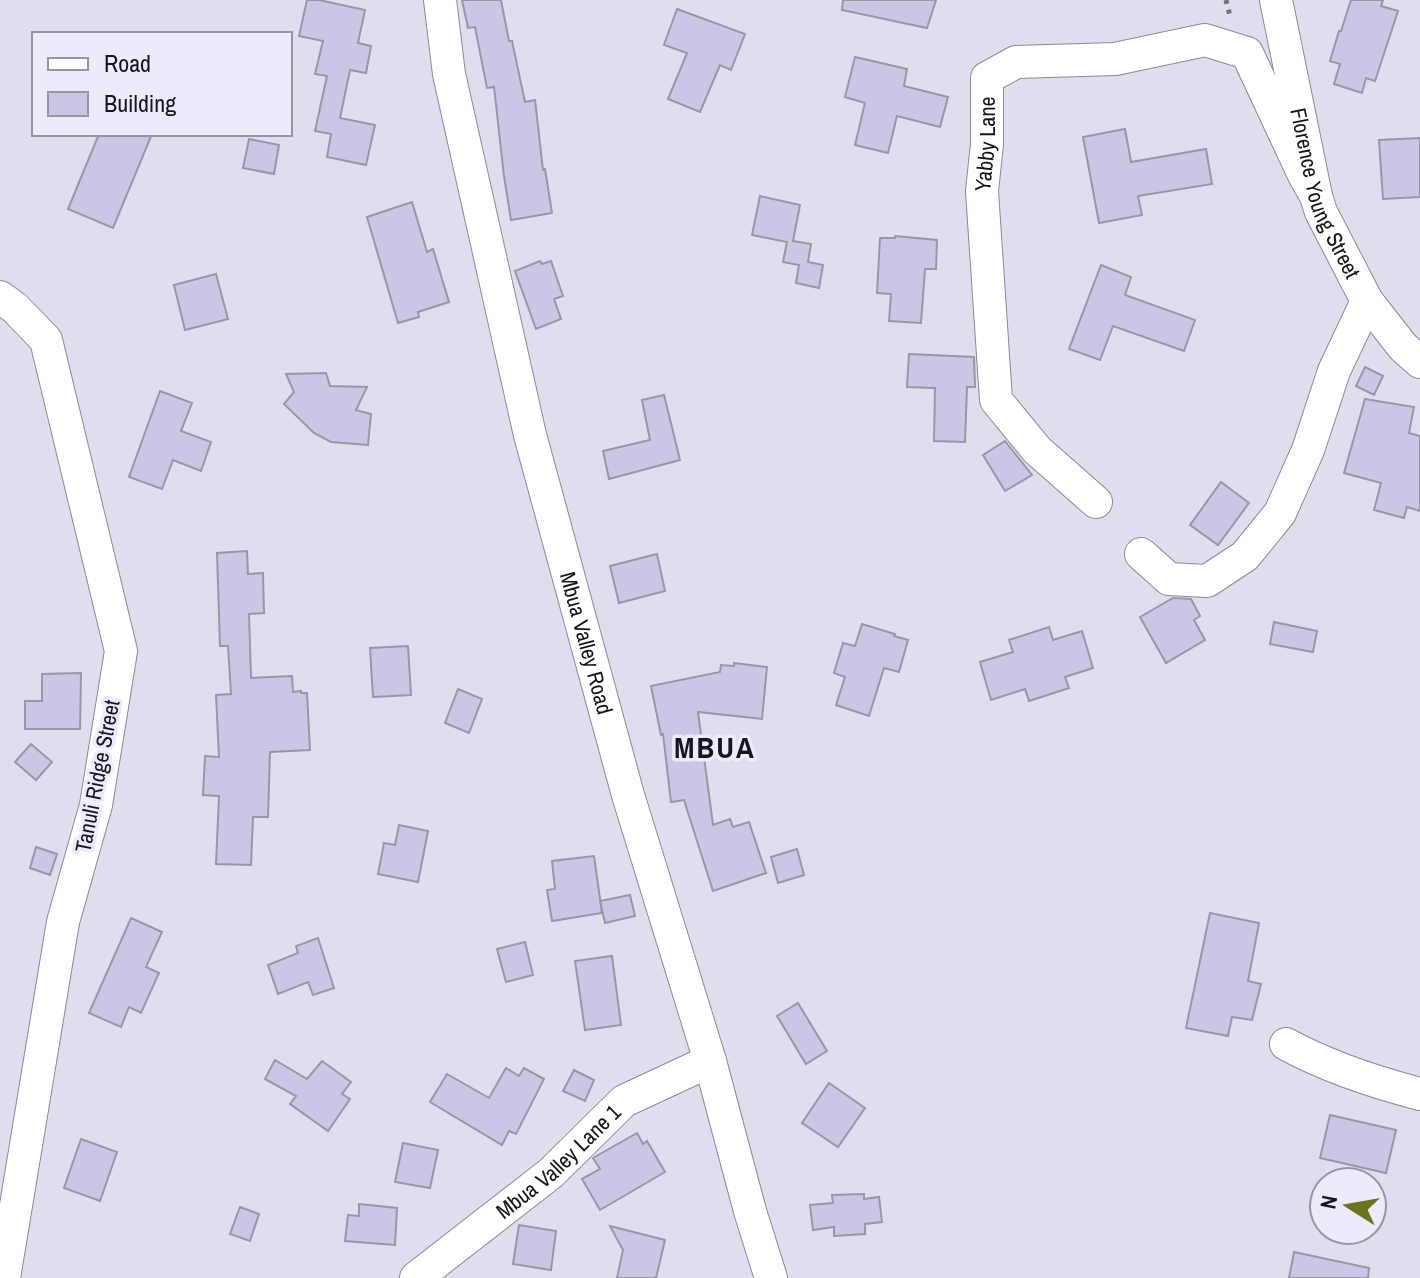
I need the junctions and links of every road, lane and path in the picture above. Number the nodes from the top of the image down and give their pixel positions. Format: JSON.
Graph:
{"nodes":[{"id":1,"x":440,"y":0,"type":"edge"},
{"id":2,"x":1276,"y":0,"type":"edge"},
{"id":3,"x":1316,"y":196,"type":"junction"},
{"id":4,"x":0,"y":297,"type":"edge"},
{"id":5,"x":1367,"y":301,"type":"junction"},
{"id":6,"x":1420,"y":362,"type":"edge"},
{"id":7,"x":1096,"y":502,"type":"dead end"},
{"id":8,"x":1141,"y":554,"type":"dead end"},
{"id":9,"x":1286,"y":1044,"type":"dead end"},
{"id":10,"x":710,"y":1061,"type":"junction"},
{"id":11,"x":1420,"y":1094,"type":"edge"},
{"id":12,"x":4,"y":1278,"type":"edge"},
{"id":13,"x":416,"y":1278,"type":"edge"},
{"id":14,"x":771,"y":1278,"type":"edge"}],
"edges":[{"from":1,"to":10,"type":"street","name":"Mbua Valley Road"},
{"from":2,"to":3,"type":"street","name":"Florence Young Street"},
{"from":3,"to":5,"type":"street","name":"Florence Young Street"},
{"from":3,"to":7,"type":"street","name":"Yabby Lane"},
{"from":4,"to":12,"type":"street","name":"Tanuli Ridge Street"},
{"from":5,"to":6,"type":"street","name":"Florence Young Street"},
{"from":5,"to":8,"type":"street"},
{"from":9,"to":11,"type":"street"},
{"from":10,"to":13,"type":"street","name":"Mbua Valley Lane 1"},
{"from":10,"to":14,"type":"street","name":"Mbua Valley Road"}]}
